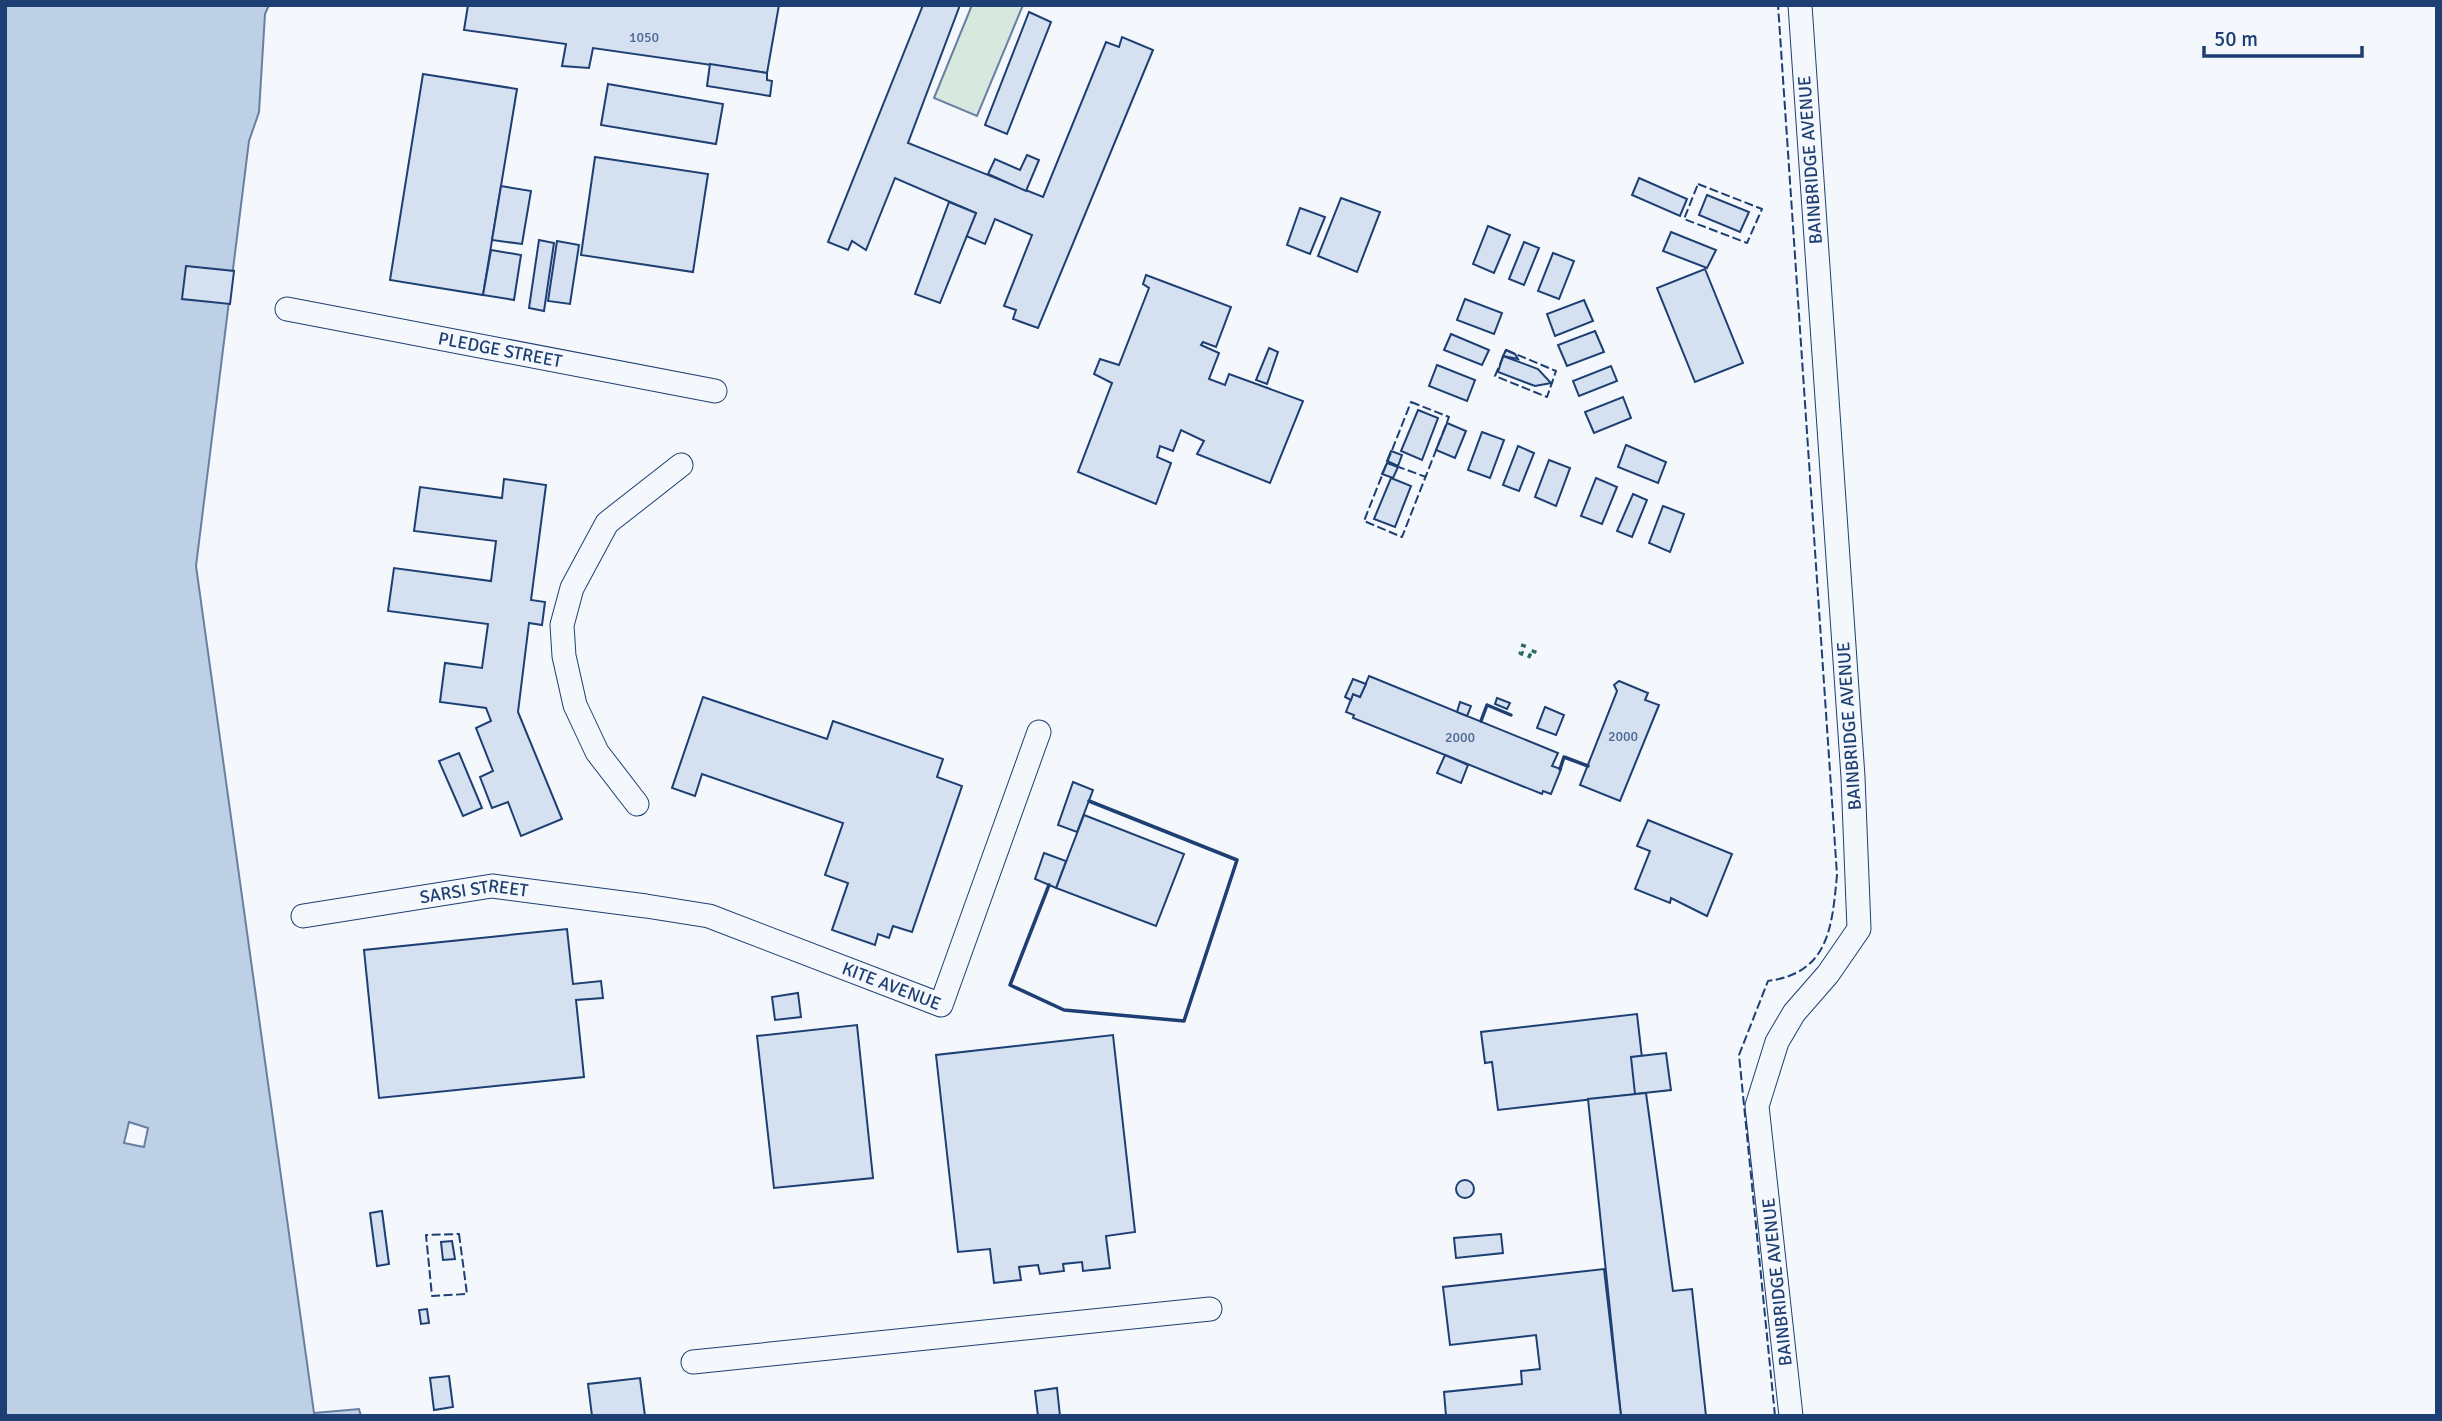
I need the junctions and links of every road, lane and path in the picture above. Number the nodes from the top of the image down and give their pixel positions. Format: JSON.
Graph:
{"nodes":[{"id":1,"x":1800,"y":5,"type":"edge"},
{"id":2,"x":287,"y":309,"type":"dead end"},
{"id":3,"x":715,"y":391,"type":"dead end"},
{"id":4,"x":681,"y":465,"type":"dead end"},
{"id":5,"x":1039,"y":732,"type":"dead end"},
{"id":6,"x":637,"y":803,"type":"dead end"},
{"id":7,"x":646,"y":905,"type":"joint"},
{"id":8,"x":303,"y":916,"type":"dead end"},
{"id":9,"x":1210,"y":1309,"type":"dead end"},
{"id":10,"x":693,"y":1362,"type":"dead end"},
{"id":11,"x":1791,"y":1416,"type":"edge"}],
"edges":[{"from":1,"to":11,"type":"street","name":"BAINBRIDGE AVENUE"},
{"from":2,"to":3,"type":"street","name":"PLEDGE STREET"},
{"from":4,"to":6,"type":"street"},
{"from":5,"to":7,"type":"street","name":"KITE AVENUE"},
{"from":7,"to":8,"type":"street","name":"SARSI STREET"},
{"from":9,"to":10,"type":"street"}]}
